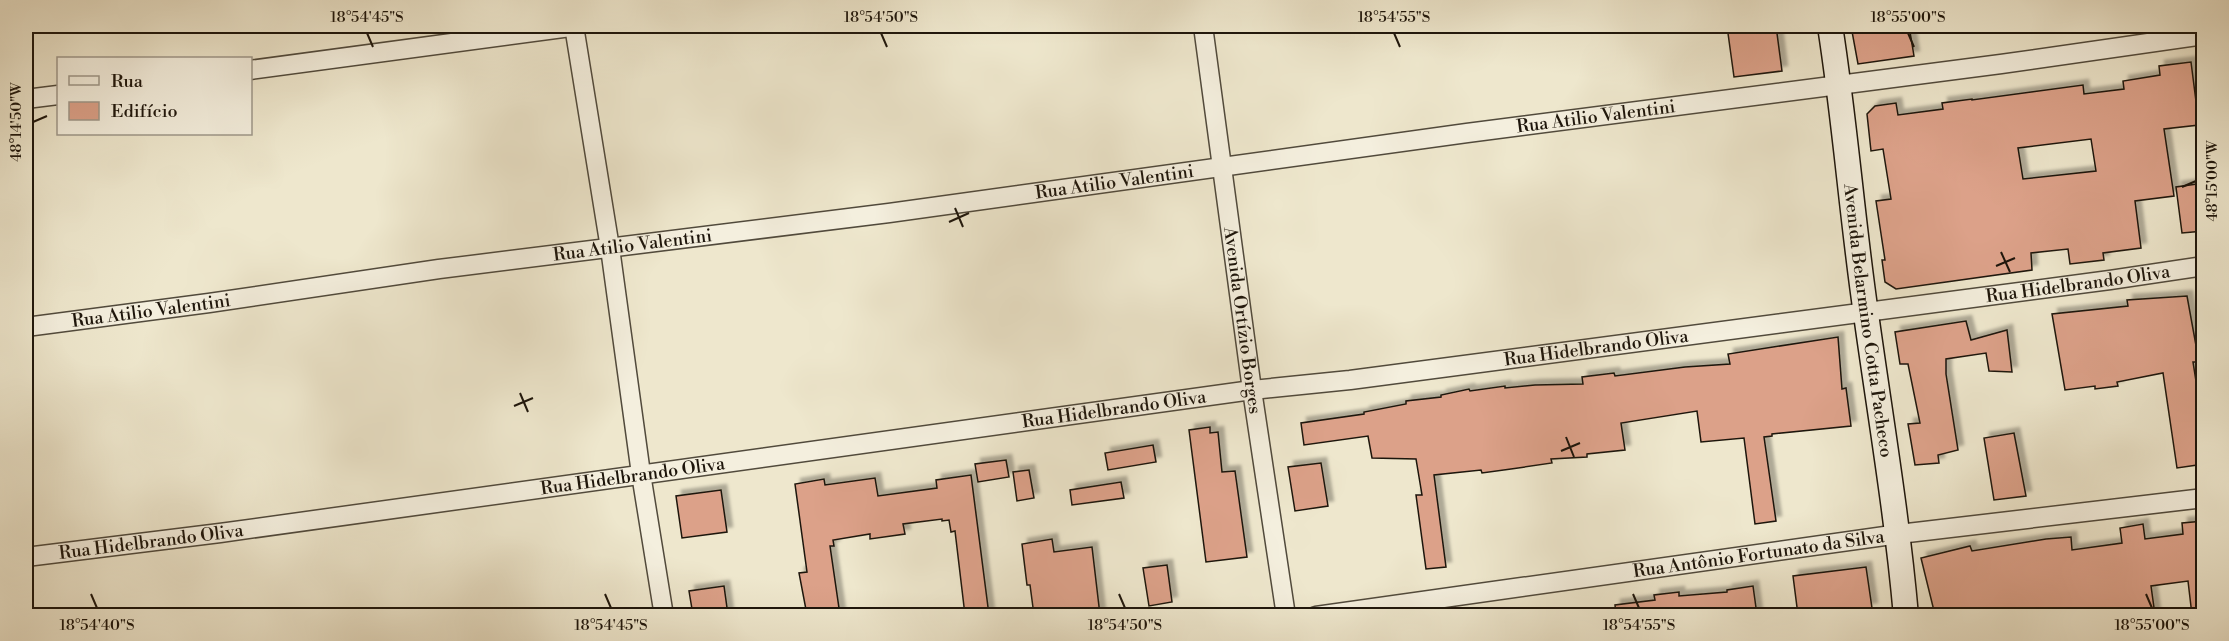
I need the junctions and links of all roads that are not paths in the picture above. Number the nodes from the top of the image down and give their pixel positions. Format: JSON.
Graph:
{"nodes":[{"id":1,"x":575,"y":26,"type":"edge"},
{"id":2,"x":1203,"y":26,"type":"edge"},
{"id":3,"x":1830,"y":26,"type":"edge"},
{"id":4,"x":2204,"y":35,"type":"edge"},
{"id":5,"x":252,"y":70,"type":"edge"},
{"id":6,"x":1839,"y":86,"type":"junction"},
{"id":7,"x":57,"y":94,"type":"edge"},
{"id":8,"x":26,"y":99,"type":"edge"},
{"id":9,"x":1222,"y":167,"type":"junction"},
{"id":10,"x":610,"y":248,"type":"junction"},
{"id":11,"x":2204,"y":266,"type":"edge"},
{"id":12,"x":1865,"y":312,"type":"junction"},
{"id":13,"x":26,"y":324,"type":"edge"},
{"id":14,"x":1252,"y":390,"type":"junction"},
{"id":15,"x":641,"y":474,"type":"junction"},
{"id":16,"x":2204,"y":498,"type":"edge"},
{"id":17,"x":1899,"y":534,"type":"junction"},
{"id":18,"x":26,"y":557,"type":"edge"},
{"id":19,"x":664,"y":615,"type":"edge"},
{"id":20,"x":1286,"y":615,"type":"edge"},
{"id":21,"x":1316,"y":615,"type":"edge"},
{"id":22,"x":1906,"y":615,"type":"edge"}],
"edges":[{"from":1,"to":5,"type":"street"},
{"from":1,"to":10,"type":"street"},
{"from":2,"to":9,"type":"street","name":"Avenida Ortízio Borges"},
{"from":3,"to":6,"type":"street","name":"Avenida Belarmino Cotta Pacheco"},
{"from":4,"to":6,"type":"street","name":"Rua Atilio Valentini"},
{"from":6,"to":9,"type":"street","name":"Rua Atilio Valentini"},
{"from":6,"to":12,"type":"street","name":"Avenida Belarmino Cotta Pacheco"},
{"from":7,"to":8,"type":"street"},
{"from":9,"to":10,"type":"street","name":"Rua Atilio Valentini"},
{"from":9,"to":14,"type":"street","name":"Avenida Ortízio Borges"},
{"from":10,"to":13,"type":"street","name":"Rua Atilio Valentini"},
{"from":10,"to":15,"type":"street"},
{"from":11,"to":12,"type":"street","name":"Rua Hidelbrando Oliva"},
{"from":12,"to":14,"type":"street","name":"Rua Hidelbrando Oliva"},
{"from":12,"to":17,"type":"street","name":"Avenida Belarmino Cotta Pacheco"},
{"from":14,"to":15,"type":"street","name":"Rua Hidelbrando Oliva"},
{"from":14,"to":20,"type":"street","name":"Avenida Ortízio Borges"},
{"from":15,"to":18,"type":"street","name":"Rua Hidelbrando Oliva"},
{"from":15,"to":19,"type":"street"},
{"from":16,"to":17,"type":"street","name":"Rua Antônio Fortunato da Silva"},
{"from":17,"to":21,"type":"street","name":"Rua Antônio Fortunato da Silva"},
{"from":17,"to":22,"type":"street","name":"Avenida Belarmino Cotta Pacheco"}]}
